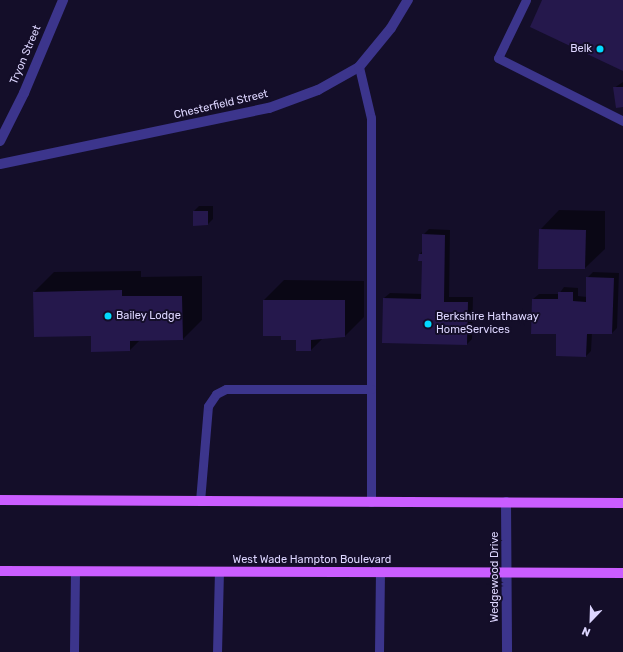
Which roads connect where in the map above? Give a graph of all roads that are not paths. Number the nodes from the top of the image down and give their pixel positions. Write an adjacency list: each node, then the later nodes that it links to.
1 (63, 0): 6 (street, Tryon Street)
2 (408, 0): 4 (street, Chesterfield Street)
3 (526, 0): 5 (lane)
4 (360, 67): 7 (street, Chesterfield Street); 8 (lane)
5 (623, 121)
6 (0, 141)
7 (0, 164)
8 (371, 389): 10 (lane); 11 (lane)
9 (0, 500): 10 (main road)
10 (200, 501): 11 (main road)
11 (371, 502): 12 (main road)
12 (506, 502): 13 (main road); 18 (street, Wedgewood Drive)
13 (623, 503)
14 (219, 571): 16 (main road, West Wade Hampton Boulevard); 17 (main road, West Wade Hampton Boulevard); 21 (lane)
15 (0, 572): 16 (main road, West Wade Hampton Boulevard)
16 (75, 572): 20 (lane)
17 (380, 573): 18 (main road, West Wade Hampton Boulevard); 22 (lane)
18 (507, 573): 19 (main road, West Wade Hampton Boulevard); 23 (street, Wedgewood Drive)
19 (623, 573)
20 (74, 652)
21 (217, 652)
22 (380, 652)
23 (507, 652)

